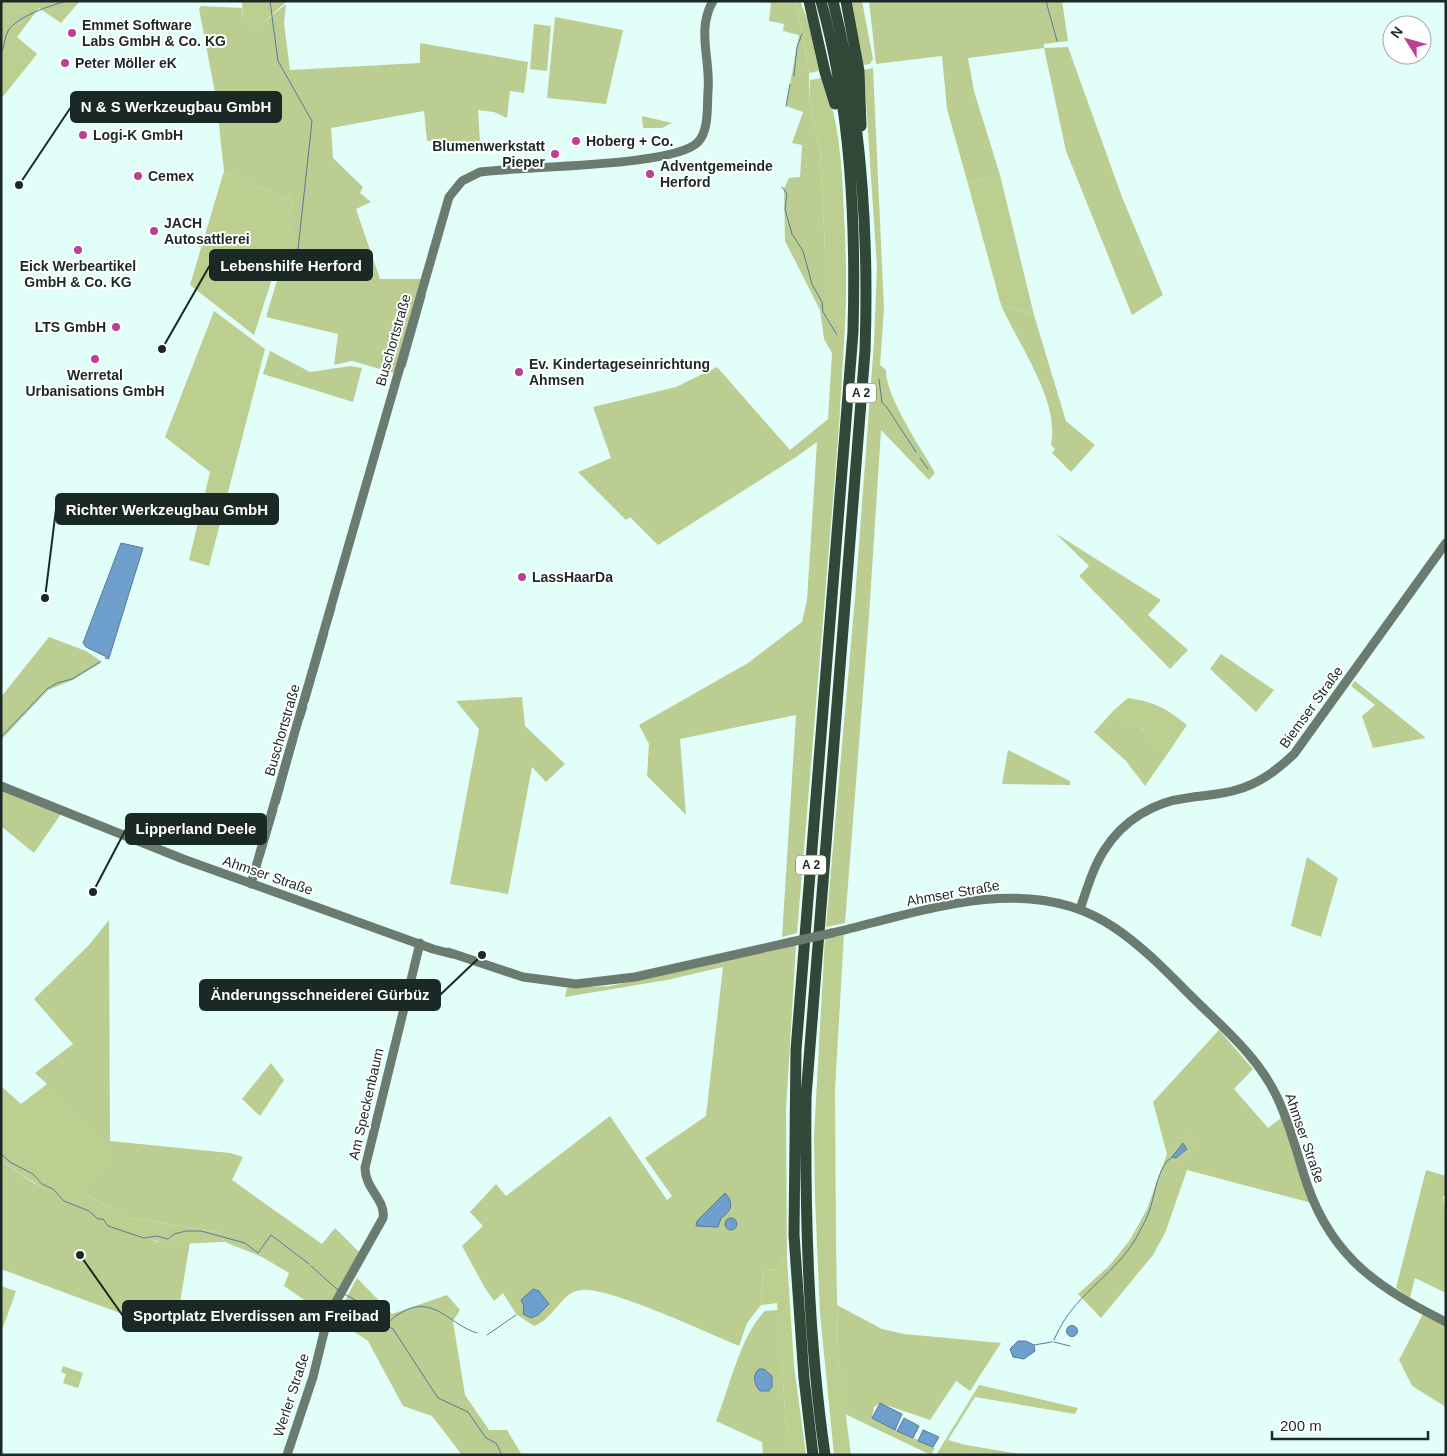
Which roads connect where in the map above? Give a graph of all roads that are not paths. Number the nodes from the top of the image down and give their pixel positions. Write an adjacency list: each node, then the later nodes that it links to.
1 (713, 1): 10 (street, Buschortstraße)
2 (808, 1): 7 (highway)
3 (821, 1): 7 (highway)
4 (833, 1): 6 (highway)
5 (846, 1): 6 (highway)
6 (854, 69): 17 (highway, A 2)
7 (831, 74): 16 (highway, A 2)
8 (1446, 543): 11 (street, Biemser Straße)
9 (1, 786): 10 (street, Ahmser Straße)
10 (252, 884): 12 (street, Ahmser Straße)
11 (1080, 909): 12 (street, Ahmser Straße, bridge); 14 (street, Ahmser Straße)
12 (425, 945): 13 (street, Am Speckenbaum)
13 (329, 1315): 15 (street, Werler Straße)
14 (1446, 1322)
15 (287, 1455)
16 (813, 1455)
17 (825, 1455)

